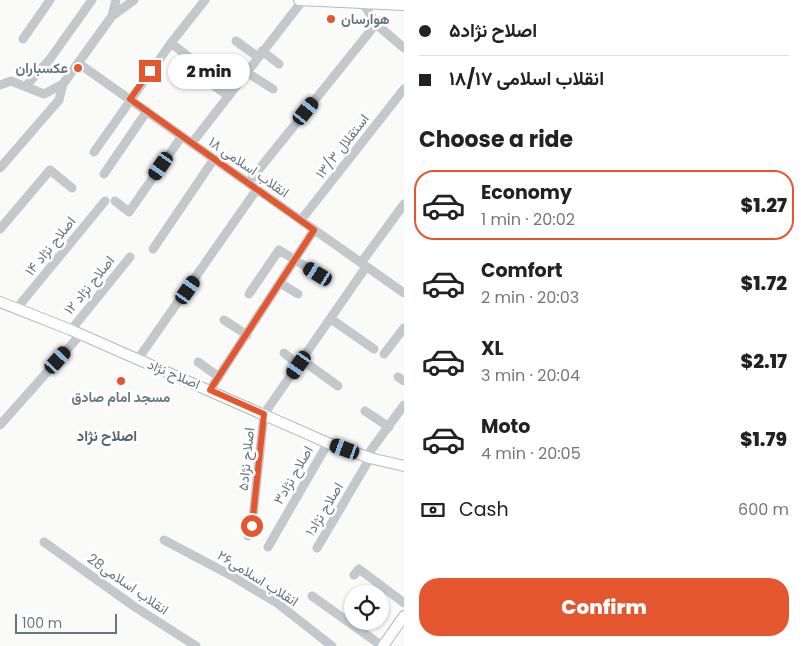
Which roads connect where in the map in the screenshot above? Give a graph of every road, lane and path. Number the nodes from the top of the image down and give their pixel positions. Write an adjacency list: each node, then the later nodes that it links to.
1 (50, 0): 12 (street)
2 (92, 0): 24 (street)
3 (116, 0): 10 (street)
4 (134, 0): 10 (street)
5 (205, 0): 14 (street)
6 (302, 0): 7 (main road); 16 (street)
7 (348, 1): 8 (main road)
8 (363, 3): 9 (main road); 11 (street)
9 (404, 5)
10 (112, 16): 18 (street)
11 (376, 24): 15 (street); 36 (street)
12 (23, 39)
13 (236, 41): 16 (street)
14 (171, 43): 17 (street); 28 (street)
15 (404, 48)
16 (260, 54): 19 (street); 20 (street)
17 (194, 61)
18 (78, 63): 22 (street); 28 (street, ۱۸ انقلاب اسلامی)
19 (278, 64)
20 (246, 72): 25 (street); 27 (street)
21 (210, 82): 27 (street)
22 (63, 84): 24 (street); 34 (street)
23 (0, 85): 24 (street)
24 (26, 86)
25 (272, 89)
26 (404, 89): 42 (street, ۱۳/۳ استقلال)
27 (228, 96): 31 (street)
28 (130, 99): 29 (street, ۱۸ انقلاب اسلامی); 32 (street)
29 (147, 111): 30 (street, ۱۸ انقلاب اسلامی); 35 (street)
30 (182, 136): 31 (street, ۱۸ انقلاب اسلامی); 40 (street)
31 (192, 143): 33 (street, ۱۸ انقلاب اسلامی)
32 (94, 152)
33 (214, 159): 36 (street, ۱۸ انقلاب اسلامی); 45 (street)
34 (0, 168)
35 (104, 174)
36 (248, 183): 38 (street, ۱۸ انقلاب اسلامی)
37 (72, 188): 43 (street)
38 (257, 189): 42 (street, ۱۸ انقلاب اسلامی); 65 (street)
39 (105, 202): 55 (street, ۱۴ اصلاح نژاد)
40 (115, 202)
41 (404, 204): 48 (street)
42 (301, 220): 44 (street, ۱۸ انقلاب اسلامی)
43 (0, 229)
44 (314, 230): 47 (street); 48 (street, ۱۸ انقلاب اسلامی)
45 (153, 250)
46 (130, 257): 59 (street, ۱۲ اصلاح نژاد)
47 (295, 260): 49 (street); 50 (street); 52 (street)
48 (364, 265): 51 (street, ۱۸ انقلاب اسلامی); 56 (street)
49 (318, 274)
50 (280, 283): 53 (street); 61 (street)
51 (402, 288)
52 (249, 294)
53 (298, 294)
54 (0, 302): 55 (main road, اصلاح نژاد)
55 (17, 308): 59 (main road, اصلاح نژاد)
56 (331, 318): 62 (street); 67 (street)
57 (224, 320): 61 (street)
58 (404, 328): 64 (street)
59 (71, 330): 60 (main road, اصلاح نژاد)
60 (81, 334): 65 (main road, اصلاح نژاد); 74 (street)
61 (246, 335): 68 (street)
62 (374, 349)
63 (284, 353): 67 (street)
64 (384, 354)
65 (138, 359): 70 (main road, اصلاح نژاد)
66 (198, 362): 68 (street)
67 (300, 362): 69 (street); 73 (street)
68 (219, 376): 70 (street)
69 (338, 386)
70 (210, 390): 73 (main road, اصلاح نژاد)
71 (404, 406): 75 (street, اصلاح نژاد۱)
72 (366, 411): 75 (street)
73 (264, 414): 76 (main road, اصلاح نژاد); 79 (street, اصلاح نژاد۵)
74 (0, 425)
75 (389, 427): 77 (street, اصلاح نژاد۱)
76 (328, 443): 77 (main road, اصلاح نژاد); 82 (street, اصلاح نژاد۳)
77 (368, 457): 78 (main road, اصلاح نژاد); 83 (street, اصلاح نژاد۱)
78 (404, 466)
79 (248, 536)
80 (164, 540): 89 (street, انقلاب اسلامی۲۶)
81 (44, 542): 88 (street, 28انقلاب اسلامی)
82 (268, 547)
83 (317, 548)
84 (354, 575): 86 (street)
85 (312, 596): 90 (street)
86 (404, 603)
87 (404, 616): 90 (main road)
88 (196, 646)
89 (332, 646)
90 (383, 646)

